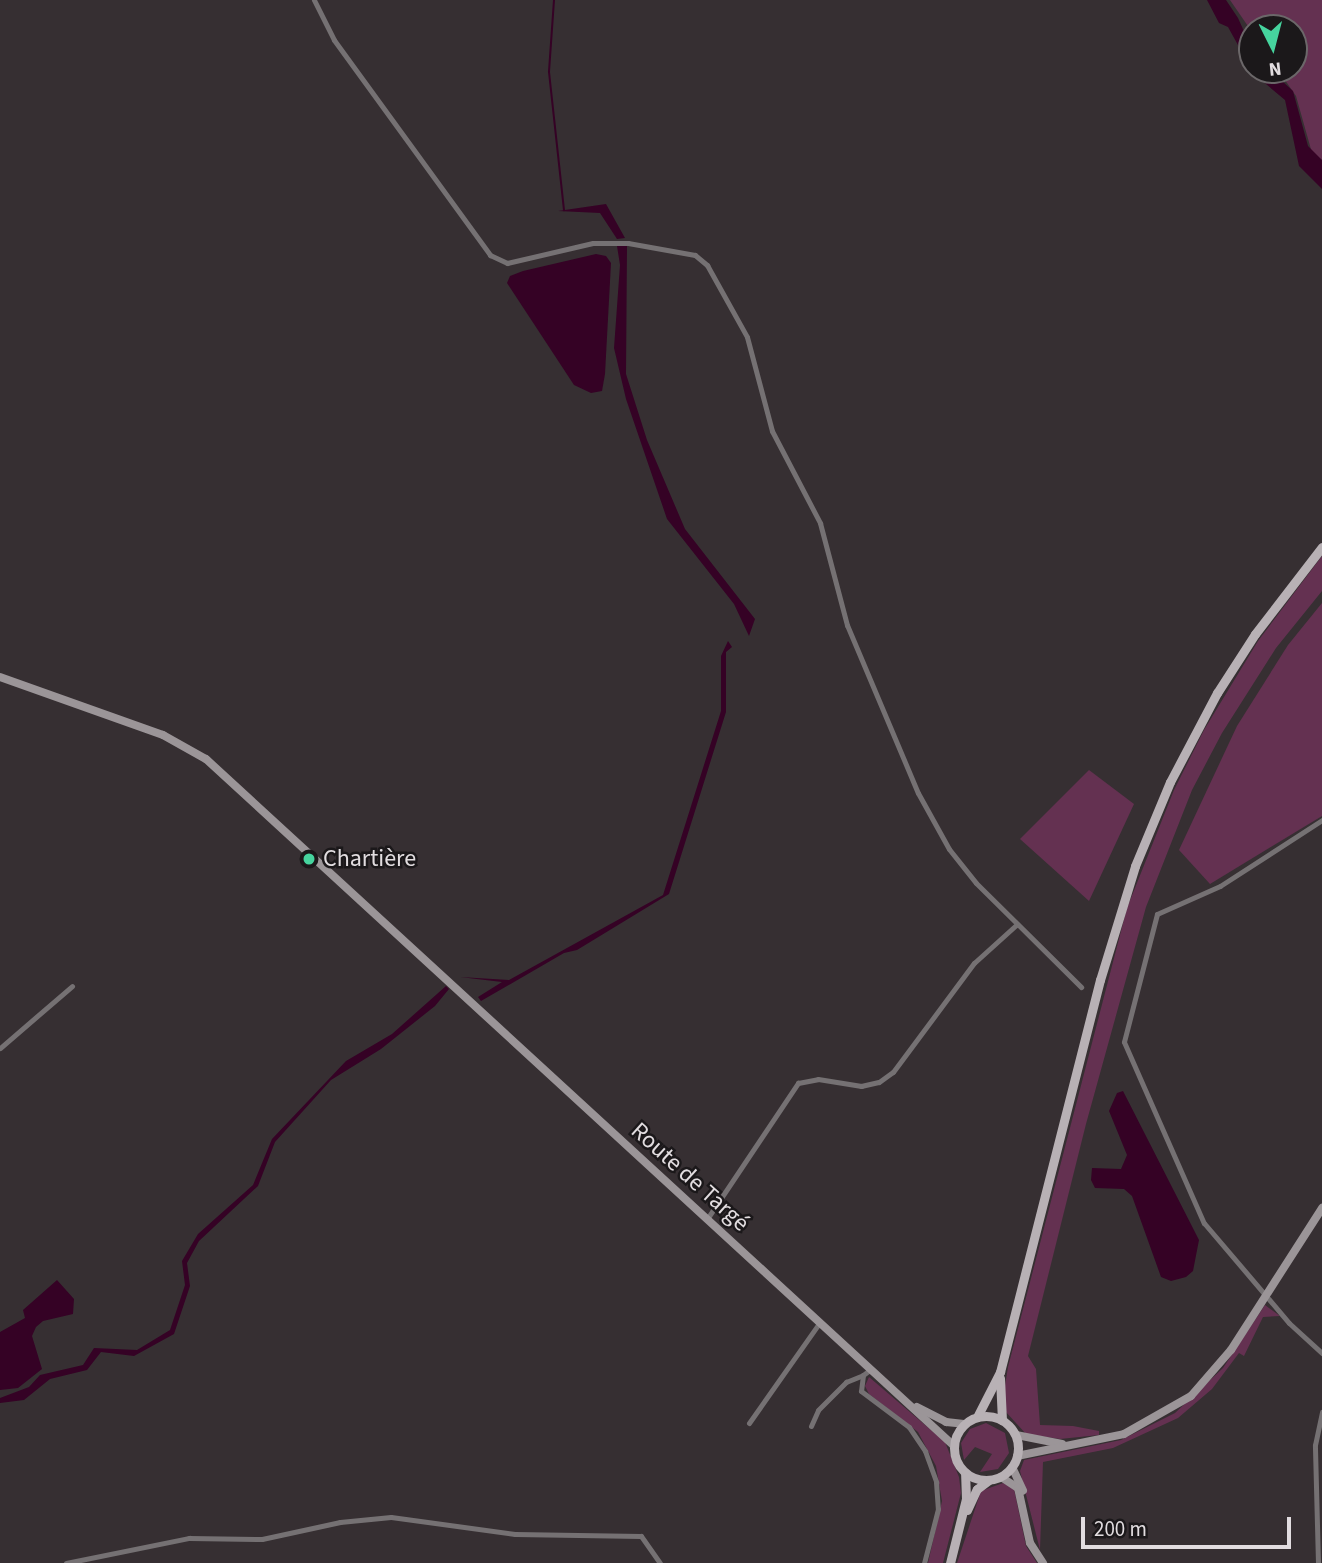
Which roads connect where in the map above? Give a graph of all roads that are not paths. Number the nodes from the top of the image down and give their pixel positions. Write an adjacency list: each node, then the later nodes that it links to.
1 (314, 0): 5 (street)
2 (1322, 547): 15 (main road)
3 (0, 677): 10 (street, Route de Targé)
4 (1322, 820): 11 (street)
5 (1016, 925): 7 (street); 10 (street)
6 (72, 986): 8 (street)
7 (1081, 987)
8 (0, 1048)
9 (1322, 1208): 11 (street)
10 (707, 1219): 12 (street, Route de Targé)
11 (1265, 1296): 13 (street); 26 (street)
12 (820, 1322): 14 (street, Route de Targé); 21 (street)
13 (1322, 1353)
14 (871, 1369): 16 (street); 17 (street, Route de Targé)
15 (1000, 1372): 19 (main road); 20 (main road)
16 (863, 1375): 23 (street); 36 (street)
17 (908, 1403): 22 (street, Route de Targé); 25 (street, Route de Targé)
18 (1322, 1412): 39 (street)
19 (977, 1417): 20 (main road); 22 (main road)
20 (1002, 1420): 24 (main road)
21 (748, 1423)
22 (964, 1424): 25 (main road)
23 (811, 1426)
24 (1016, 1435): 26 (street); 27 (main road)
25 (953, 1445): 29 (main road)
26 (1076, 1445): 27 (street)
27 (1017, 1456): 28 (main road)
28 (1012, 1467): 30 (main road); 32 (street)
29 (965, 1473): 31 (main road); 33 (main road)
30 (1001, 1477): 31 (main road); 32 (street)
31 (989, 1480): 33 (main road)
32 (1024, 1504): 38 (street)
33 (958, 1531): 37 (main road)
34 (66, 1563): 35 (street)
35 (660, 1563)
36 (924, 1563)
37 (950, 1563)
38 (1043, 1563)
39 (1318, 1563)

